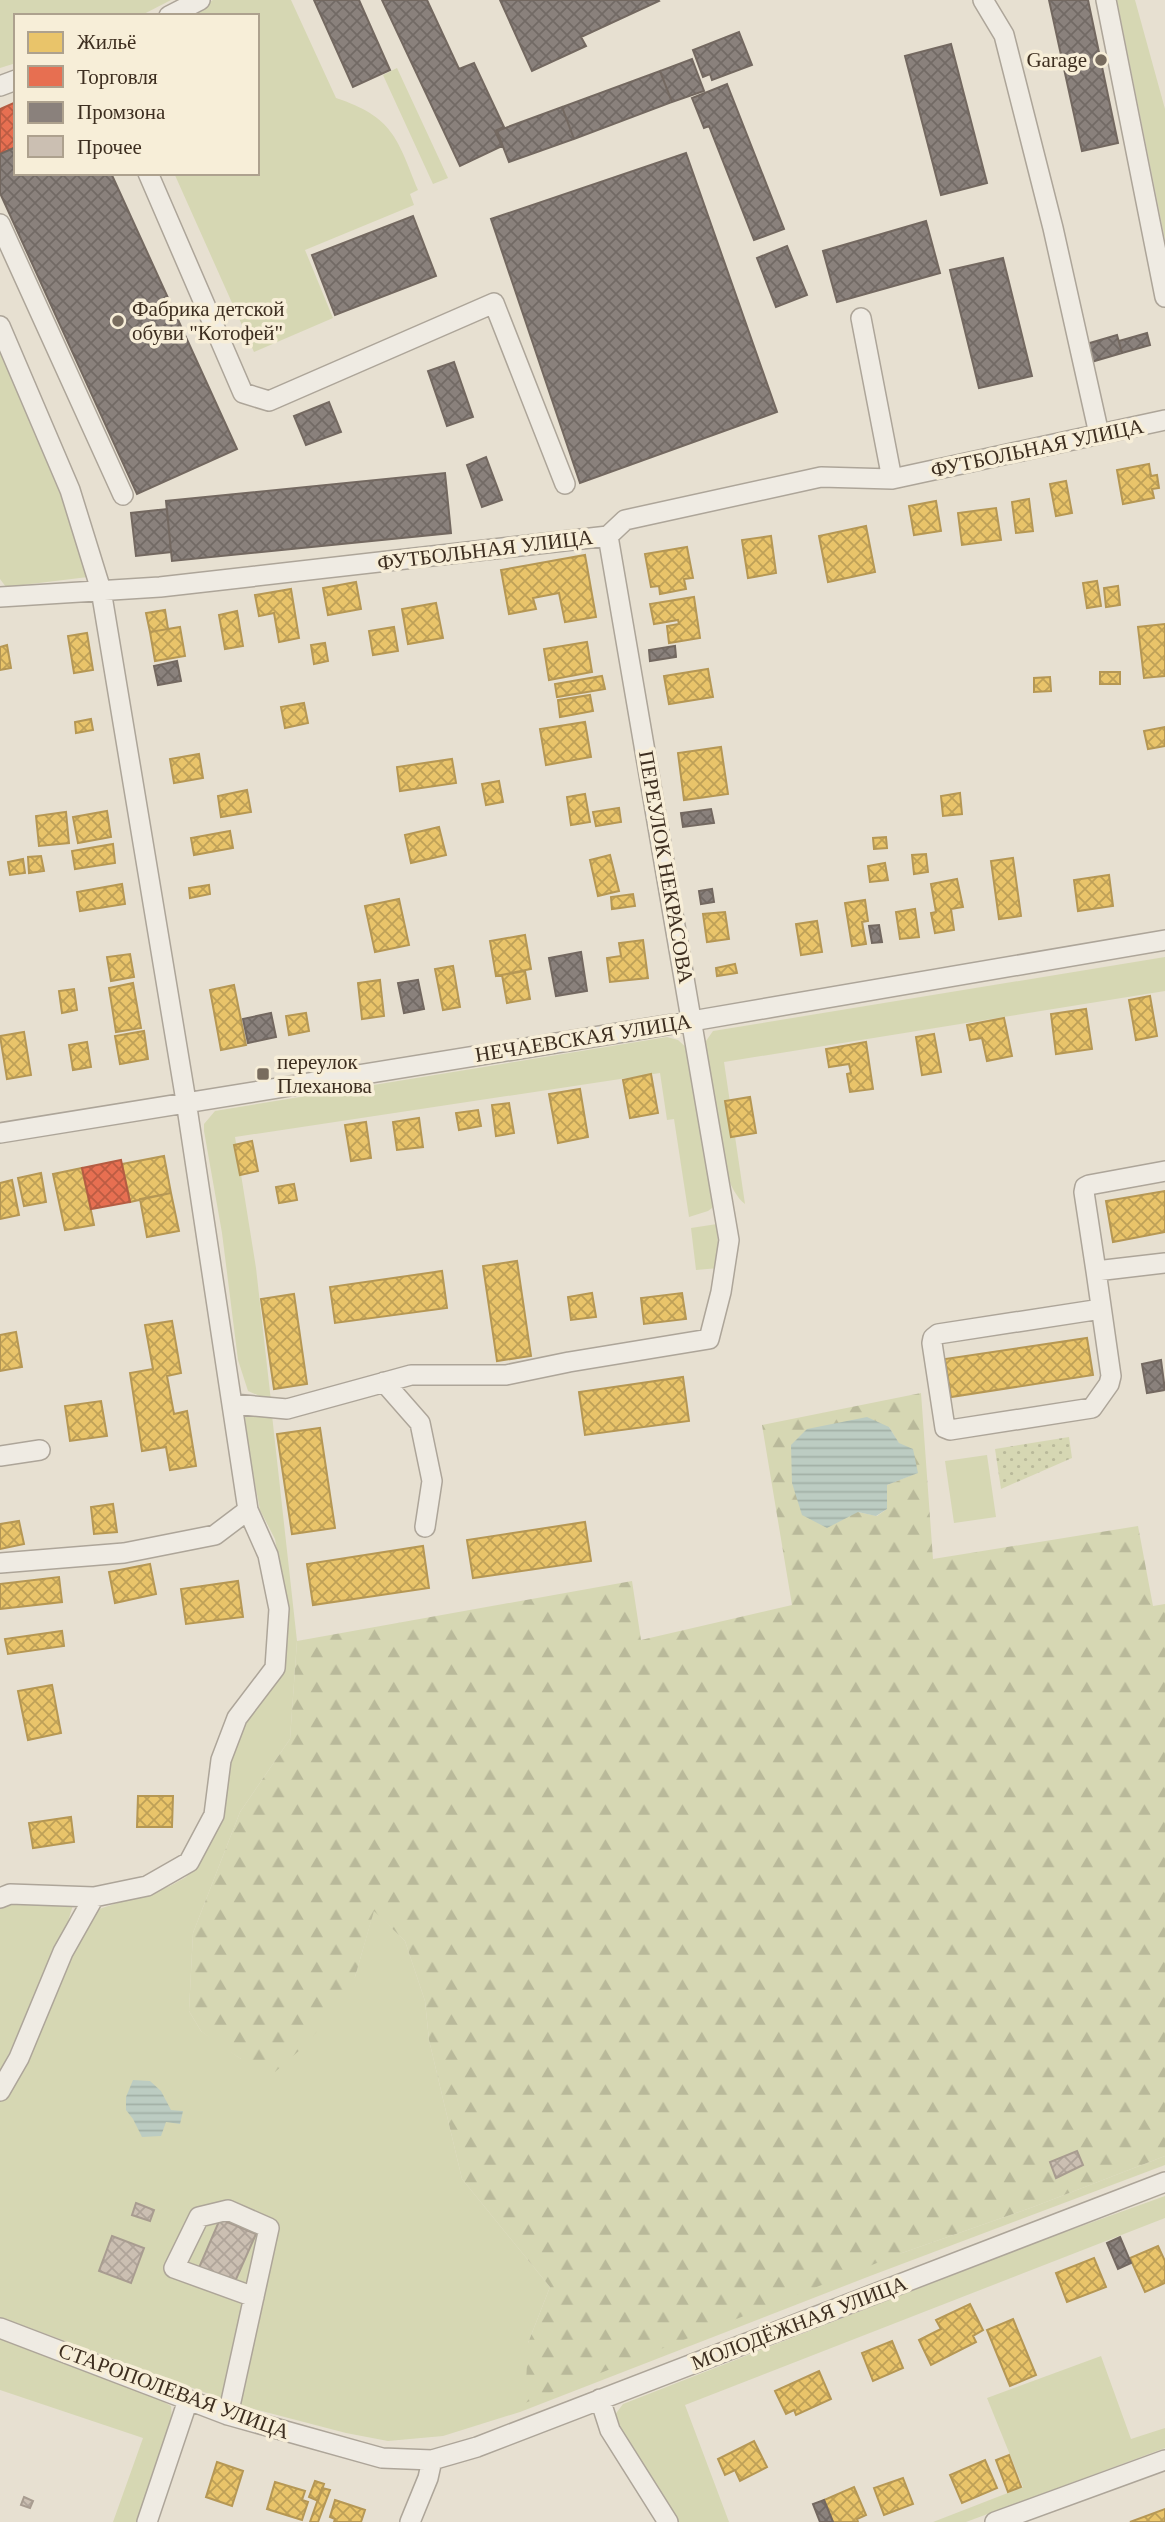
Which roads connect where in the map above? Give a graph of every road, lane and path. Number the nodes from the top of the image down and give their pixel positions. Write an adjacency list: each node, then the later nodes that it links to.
1 (200, 0): 4 (street)
2 (983, 0): 11 (street)
3 (1106, 0): 7 (street)
4 (173, 14)
5 (149, 175): 13 (street)
6 (0, 224): 14 (street)
7 (1165, 298)
8 (861, 317): 12 (street)
9 (0, 326): 16 (street)
10 (1165, 420): 11 (street, ФУТБОЛЬНАЯ УЛИЦА)
11 (1099, 434): 12 (street, ФУТБОЛЬНАЯ УЛИЦА)
12 (892, 479): 15 (street, ФУТБОЛЬНАЯ УЛИЦА)
13 (565, 484)
14 (123, 495)
15 (608, 536): 16 (street, ФУТБОЛЬНАЯ УЛИЦА); 19 (street, ПЕРЕУЛОК НЕКРАСОВА)
16 (101, 590): 17 (street, ФУТБОЛЬНАЯ УЛИЦА); 20 (street)
17 (0, 597)
18 (1165, 940): 19 (street, НЕЧАЕВСКАЯ УЛИЦА)
19 (692, 1021): 20 (street, НЕЧАЕВСКАЯ УЛИЦА); 26 (street, ПЕРЕУЛОК НЕКРАСОВА)
20 (187, 1101): 21 (street, НЕЧАЕВСКАЯ УЛИЦА); 27 (street)
21 (0, 1133)
22 (1165, 1171): 24 (street)
23 (1165, 1263): 24 (street)
24 (1096, 1271): 25 (street)
25 (1101, 1309): 25 (street)
26 (384, 1382): 27 (street); 31 (street)
27 (233, 1404): 30 (street)
28 (40, 1450): 29 (street)
29 (0, 1456)
30 (248, 1510): 32 (street); 33 (street)
31 (425, 1527)
32 (0, 1563)
33 (94, 1897): 34 (street); 35 (street)
34 (0, 1898)
35 (0, 2091)
36 (1165, 2182): 39 (street, МОЛОДЁЖНАЯ УЛИЦА)
37 (254, 2297): 37 (street); 41 (street)
38 (0, 2328): 40 (street, СТАРОПОЛЕВАЯ УЛИЦА)
39 (600, 2399): 42 (street, МОЛОДЁЖНАЯ УЛИЦА); 46 (street)
40 (188, 2400): 41 (street, СТАРОПОЛЕВАЯ УЛИЦА); 44 (street)
41 (228, 2415): 42 (street, СТАРОПОЛЕВАЯ УЛИЦА)
42 (432, 2460): 45 (street)
43 (1165, 2460): 47 (street)
44 (147, 2522)
45 (410, 2522)
46 (668, 2522)
47 (995, 2522)

